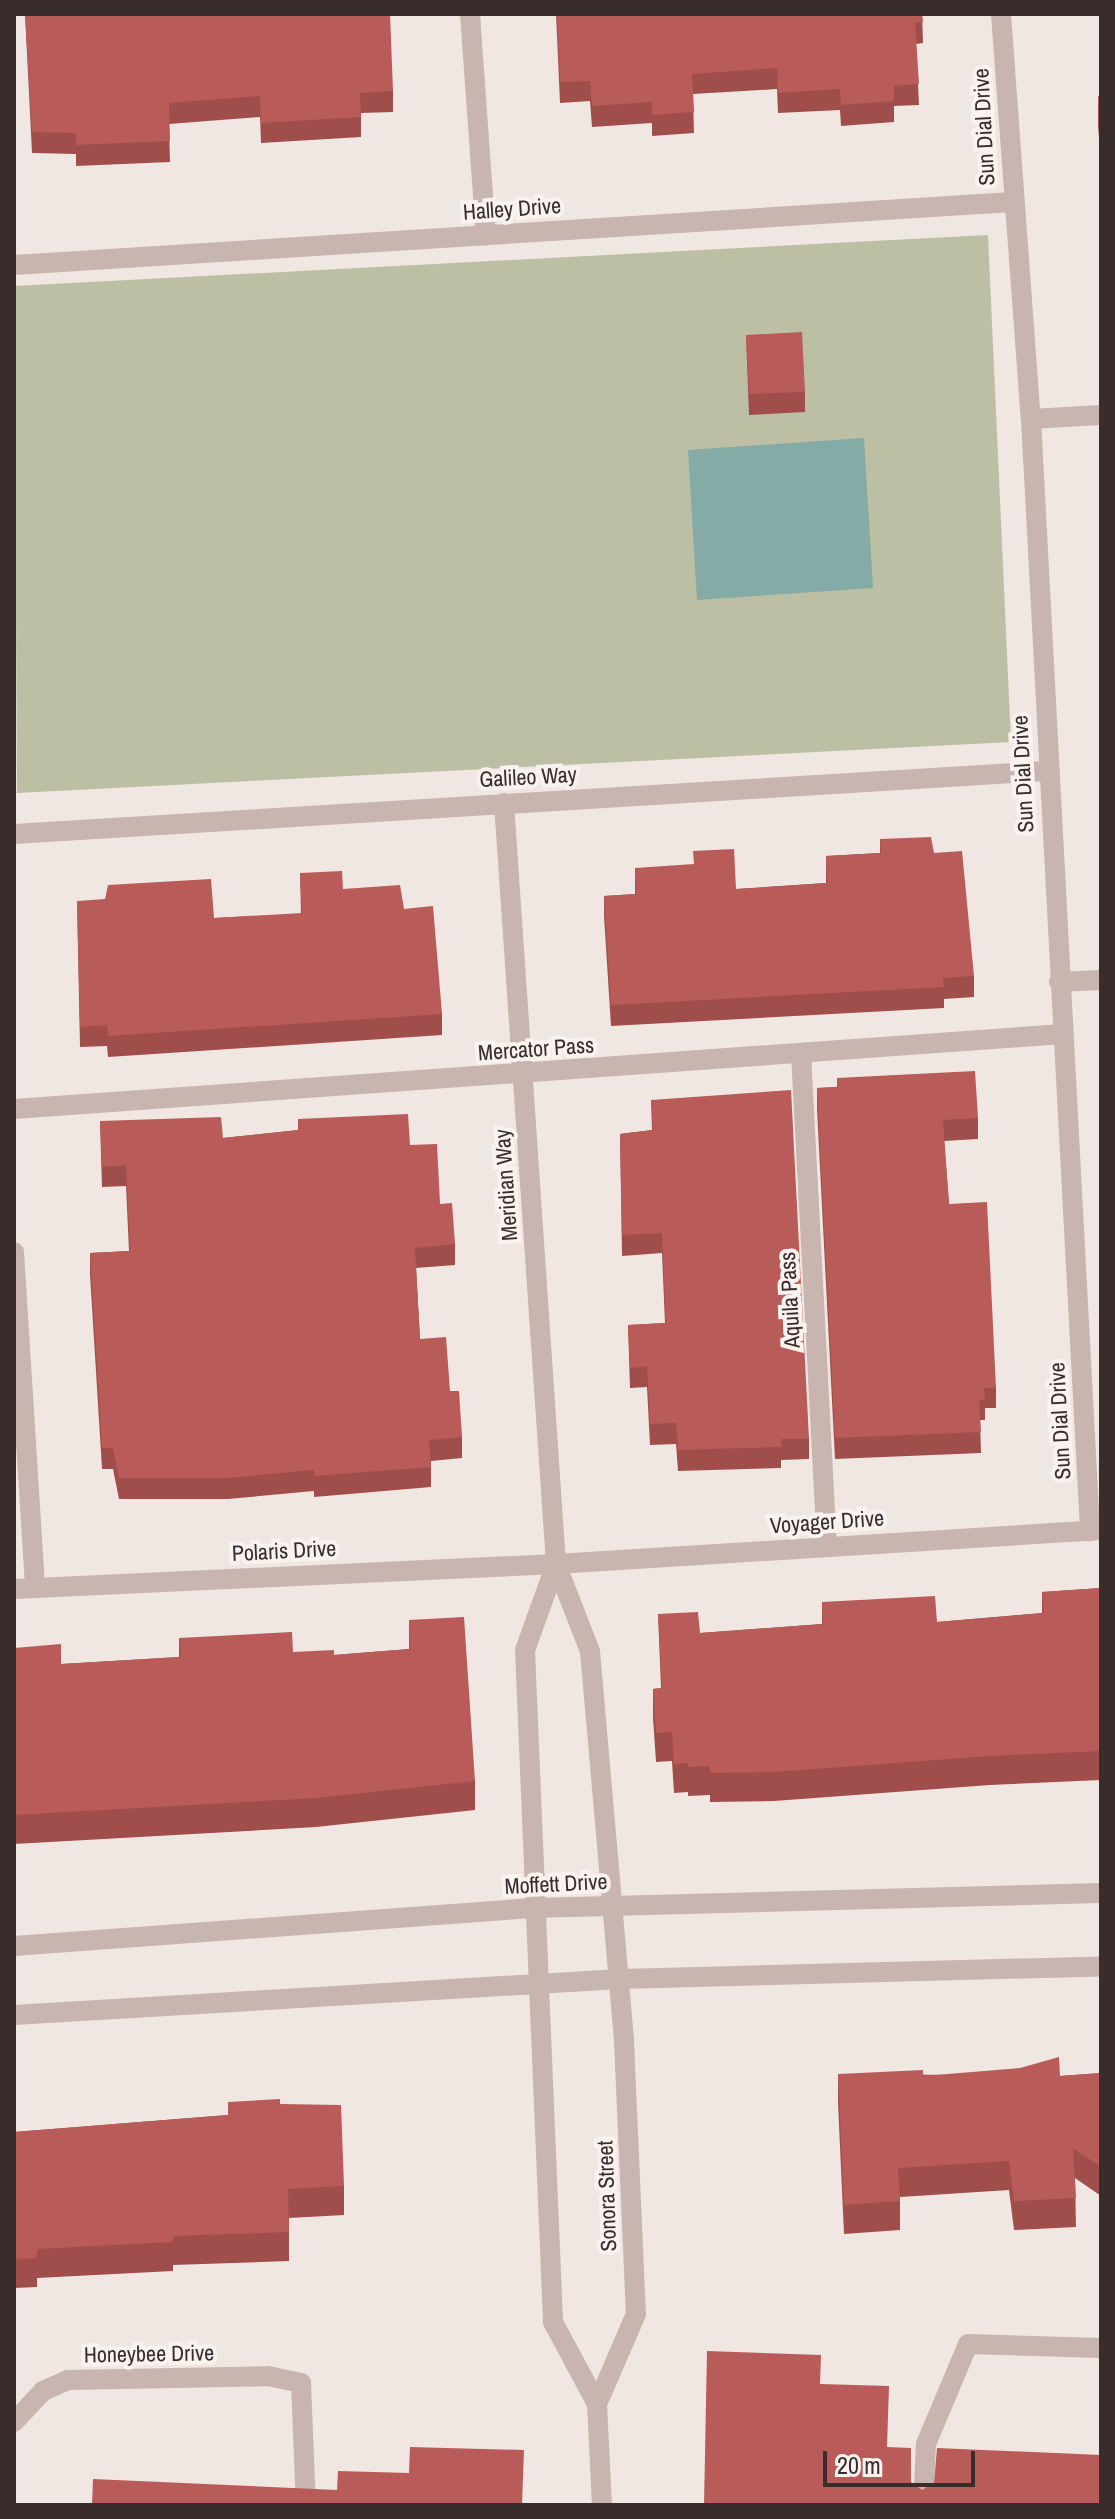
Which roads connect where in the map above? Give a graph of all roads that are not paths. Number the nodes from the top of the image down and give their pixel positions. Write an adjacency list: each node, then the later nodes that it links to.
1 (470, 14): 4 (street)
2 (1001, 14): 3 (street, Sun Dial Drive)
3 (1012, 202): 4 (street, Halley Drive); 7 (street, Sun Dial Drive)
4 (486, 235): 5 (street, Halley Drive)
5 (14, 265)
6 (1101, 415): 7 (street)
7 (1031, 419): 8 (street, Sun Dial Drive)
8 (1046, 771): 9 (street, Galileo Way); 12 (street, Sun Dial Drive)
9 (504, 803): 10 (street, Galileo Way); 15 (street, Meridian Way)
10 (14, 834)
11 (1101, 980): 12 (street)
12 (1059, 982): 13 (street, Sun Dial Drive)
13 (1062, 1034): 14 (street, Mercator Pass); 18 (street, Sun Dial Drive)
14 (801, 1053): 15 (street, Mercator Pass); 19 (street, Aquila Pass)
15 (523, 1074): 16 (street, Mercator Pass); 20 (street, Meridian Way)
16 (14, 1109)
17 (14, 1252): 21 (street)
18 (1096, 1531): 19 (street, Voyager Drive)
19 (827, 1545): 20 (street, Voyager Drive)
20 (556, 1564): 21 (street, Polaris Drive); 24 (street, Meridian Way); 25 (street, Meridian Way)
21 (35, 1588): 22 (street, Polaris Drive)
22 (14, 1589)
23 (1101, 1893): 24 (street, Moffett Drive)
24 (616, 1905): 25 (street, Moffett Drive); 28 (street, Meridian Way)
25 (533, 1908): 26 (street, Moffett Drive); 29 (street, Meridian Way)
26 (14, 1946)
27 (1101, 1966): 28 (street)
28 (620, 1979): 29 (street); 32 (street, Sonora Street)
29 (537, 1983): 30 (street); 32 (street, Sonora Street)
30 (14, 2015)
31 (1101, 2348): 36 (street)
32 (597, 2404): 35 (street, Sonora Street)
33 (14, 2422): 34 (street, Honeybee Drive)
34 (306, 2505)
35 (602, 2505)
36 (923, 2505)

